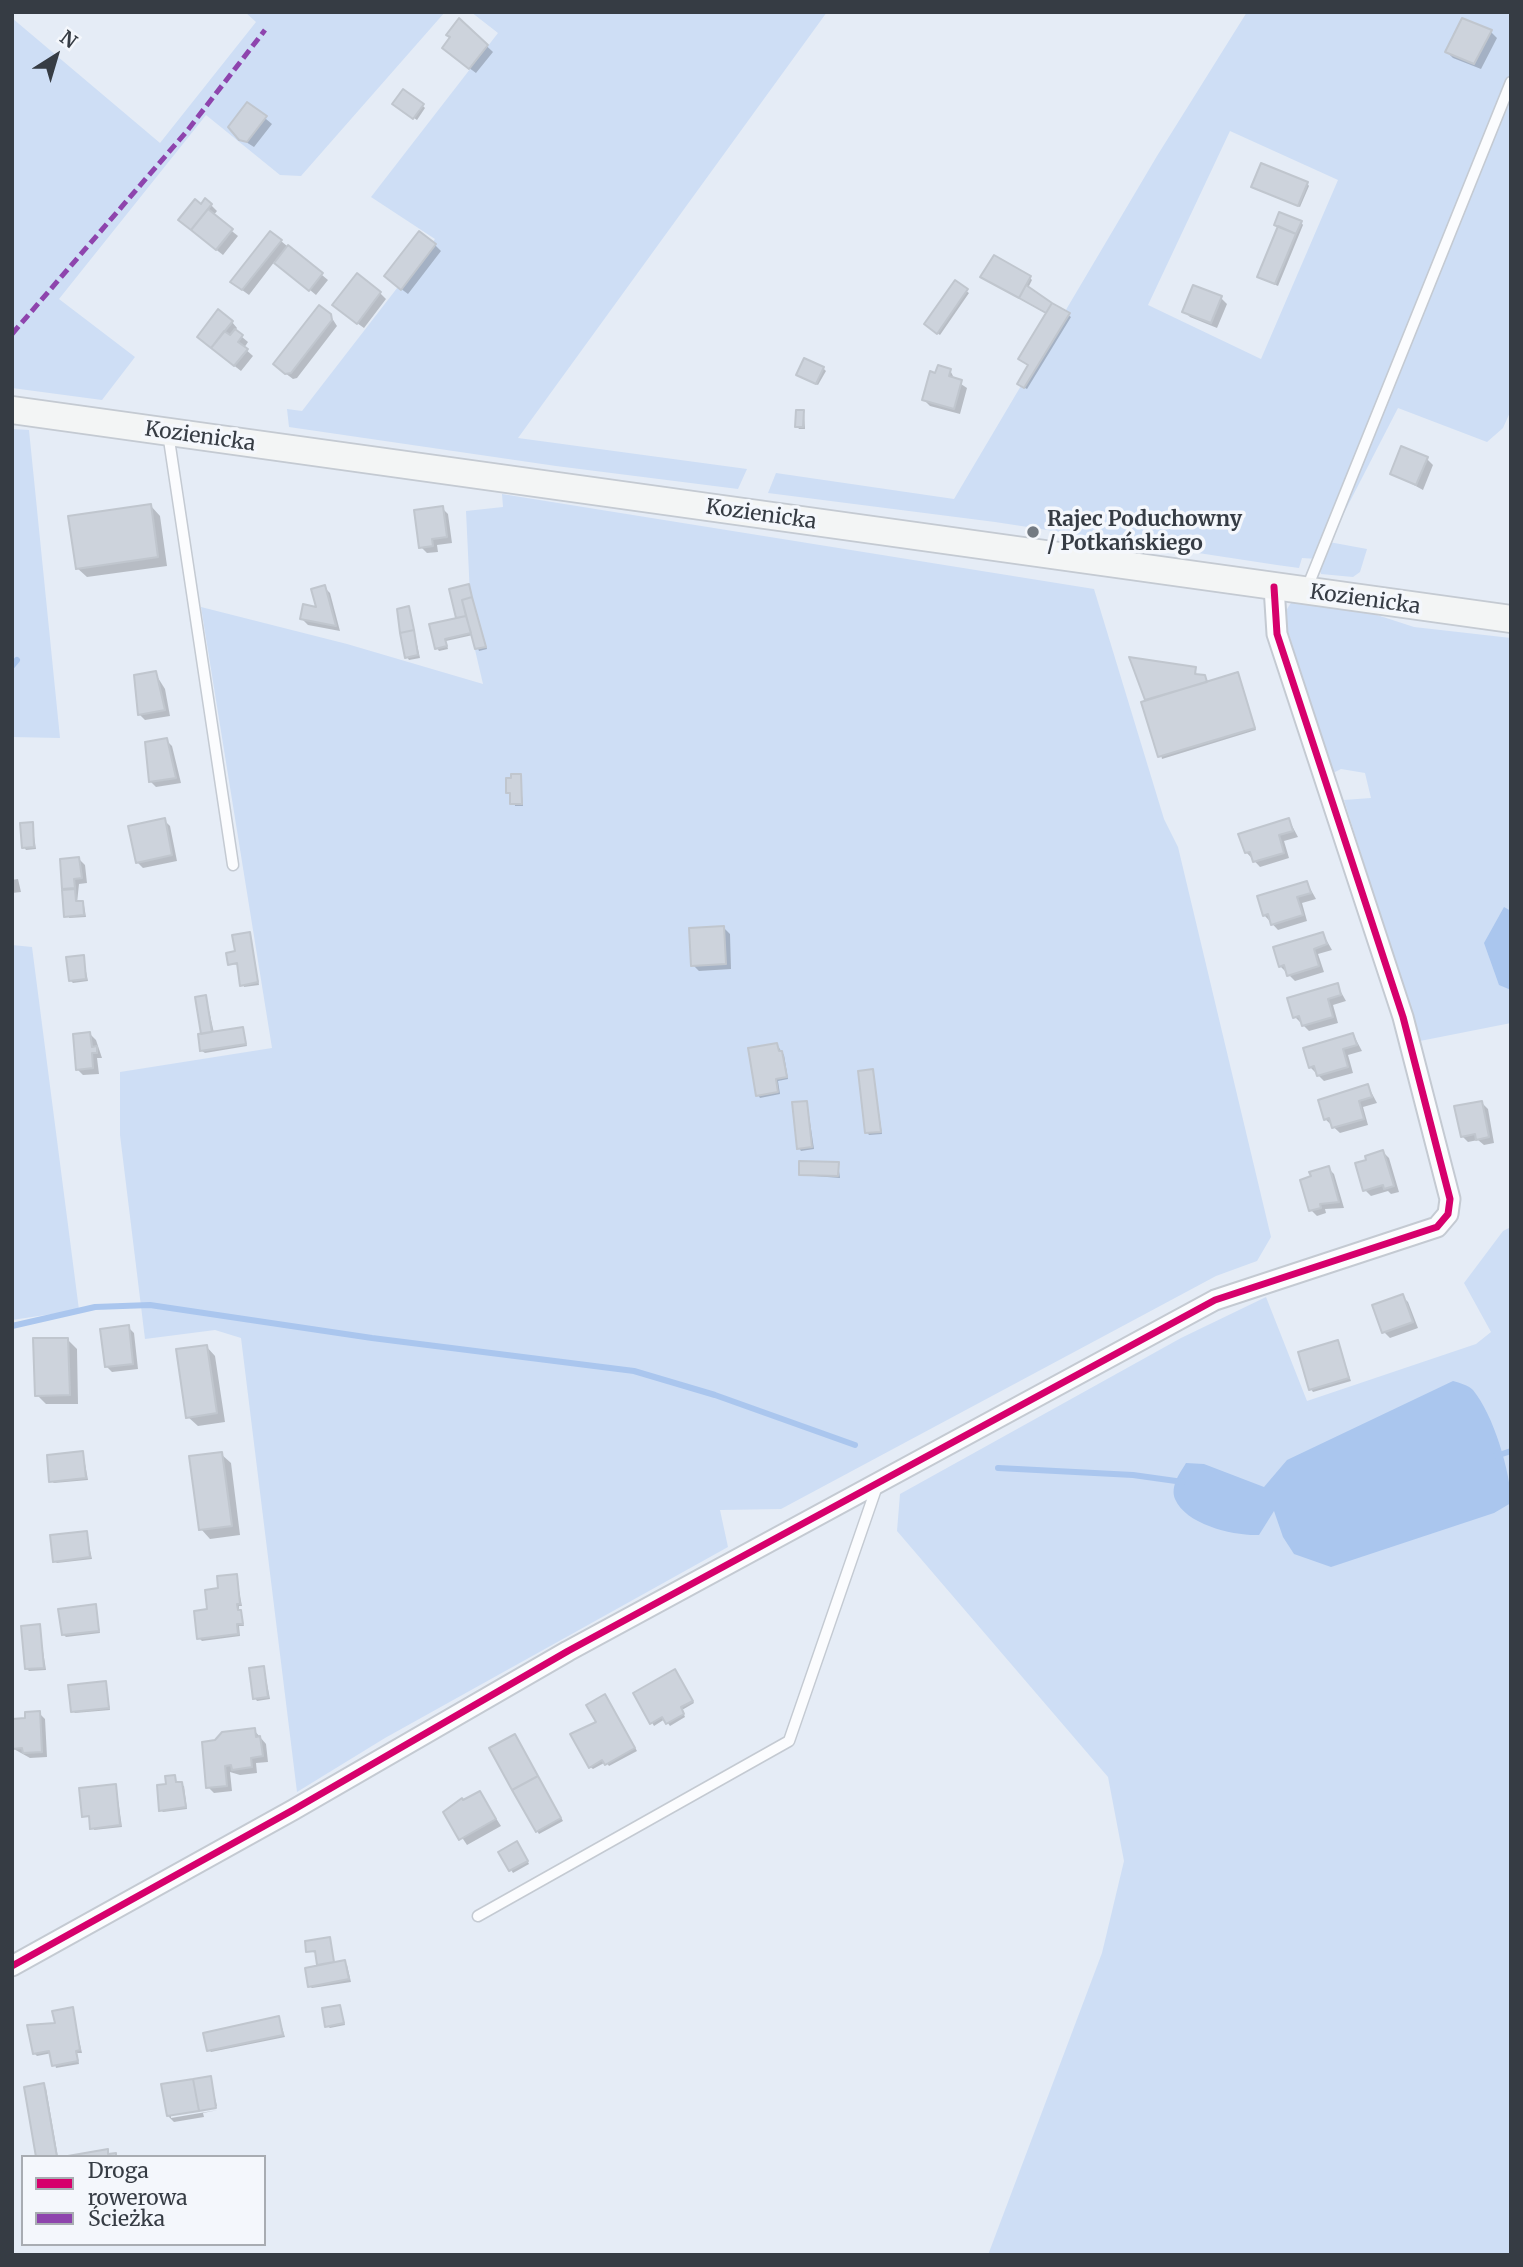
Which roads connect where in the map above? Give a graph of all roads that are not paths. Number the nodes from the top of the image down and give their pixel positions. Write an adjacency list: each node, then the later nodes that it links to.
1 (1511, 82): 5 (lane)
2 (12, 410): 3 (main road, Kozienicka)
3 (168, 432): 4 (main road, Kozienicka); 7 (lane)
4 (1274, 587): 5 (main road, Kozienicka); 8 (street)
5 (1306, 592): 6 (main road, Kozienicka)
6 (1511, 619)
7 (233, 865)
8 (878, 1482): 9 (lane); 10 (street)
9 (478, 1916)
10 (12, 1966)

